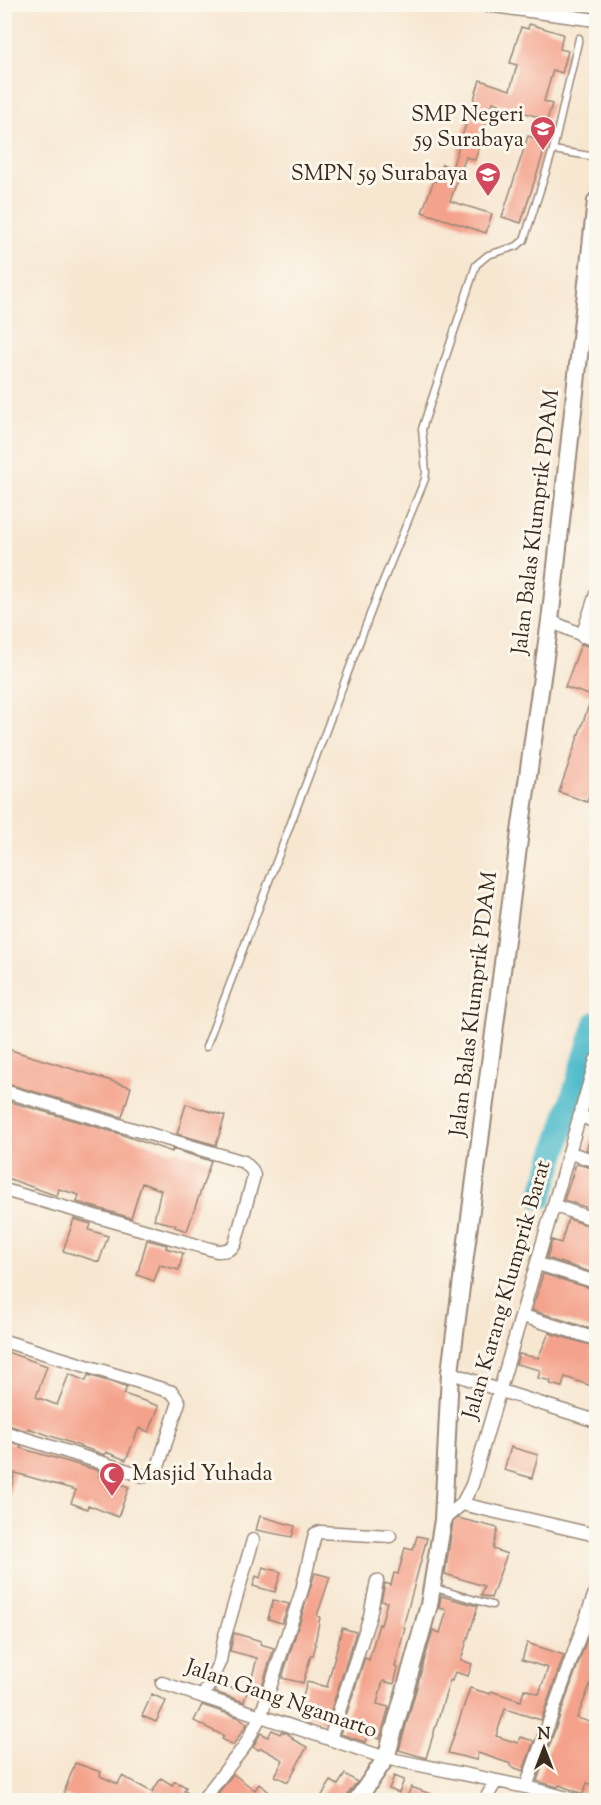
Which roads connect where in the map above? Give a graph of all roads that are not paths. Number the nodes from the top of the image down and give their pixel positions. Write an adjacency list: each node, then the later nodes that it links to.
1 (478, 4): 2 (street)
2 (597, 20)
3 (579, 38): 4 (lane)
4 (554, 150): 5 (lane); 11 (lane)
5 (597, 157)
6 (597, 201): 8 (street, Jalan Balas Klumprik PDAM)
7 (597, 594): 9 (street)
8 (550, 621): 9 (street); 26 (street, Jalan Balas Klumprik PDAM)
9 (582, 636): 10 (street)
10 (597, 640)
11 (206, 1047)
12 (597, 1060): 14 (street, Jalan Karang Klumprik Barat)
13 (4, 1091): 18 (street)
14 (580, 1116): 15 (street); 16 (street, Jalan Karang Klumprik Barat)
15 (597, 1122)
16 (570, 1153): 17 (street); 19 (street, Jalan Karang Klumprik Barat)
17 (597, 1161)
18 (4, 1190)
19 (555, 1206): 20 (street); 21 (street, Jalan Karang Klumprik Barat)
20 (597, 1220)
21 (538, 1264): 22 (street); 23 (street, Jalan Karang Klumprik Barat)
22 (597, 1282)
23 (523, 1316): 24 (street); 27 (street, Jalan Karang Klumprik Barat)
24 (597, 1339)
25 (4, 1341): 29 (street)
26 (458, 1375): 27 (street); 31 (street, Jalan Balas Klumprik PDAM)
27 (496, 1389): 28 (street); 30 (street, Jalan Karang Klumprik Barat)
28 (597, 1421)
29 (4, 1432)
30 (462, 1504): 31 (street, Jalan Karang Klumprik Barat); 32 (street)
31 (443, 1520): 36 (street, Jalan Balas Klumprik PDAM)
32 (597, 1535)
33 (390, 1536): 41 (street)
34 (253, 1540): 40 (street)
35 (377, 1581): 42 (street)
36 (432, 1587): 38 (lane); 43 (street, Jalan Balas Klumprik PDAM)
37 (597, 1590): 45 (street)
38 (492, 1605)
39 (162, 1683): 40 (street, Jalan Gang Ngamarto)
40 (203, 1697): 41 (street, Jalan Gang Ngamarto)
41 (261, 1714): 42 (street, Jalan Gang Ngamarto); 46 (street)
42 (330, 1738): 43 (street, Jalan Gang Ngamarto)
43 (386, 1758): 44 (street, Jalan Gang Ngamarto); 47 (street, Jalan Balas Klumprik PDAM)
44 (496, 1781): 45 (street, Jalan Gang Ngamarto); 48 (street)
45 (526, 1787): 49 (street, Jalan Gang Ngamarto)
46 (204, 1798)
47 (357, 1800)
48 (485, 1800)
49 (575, 1800)

